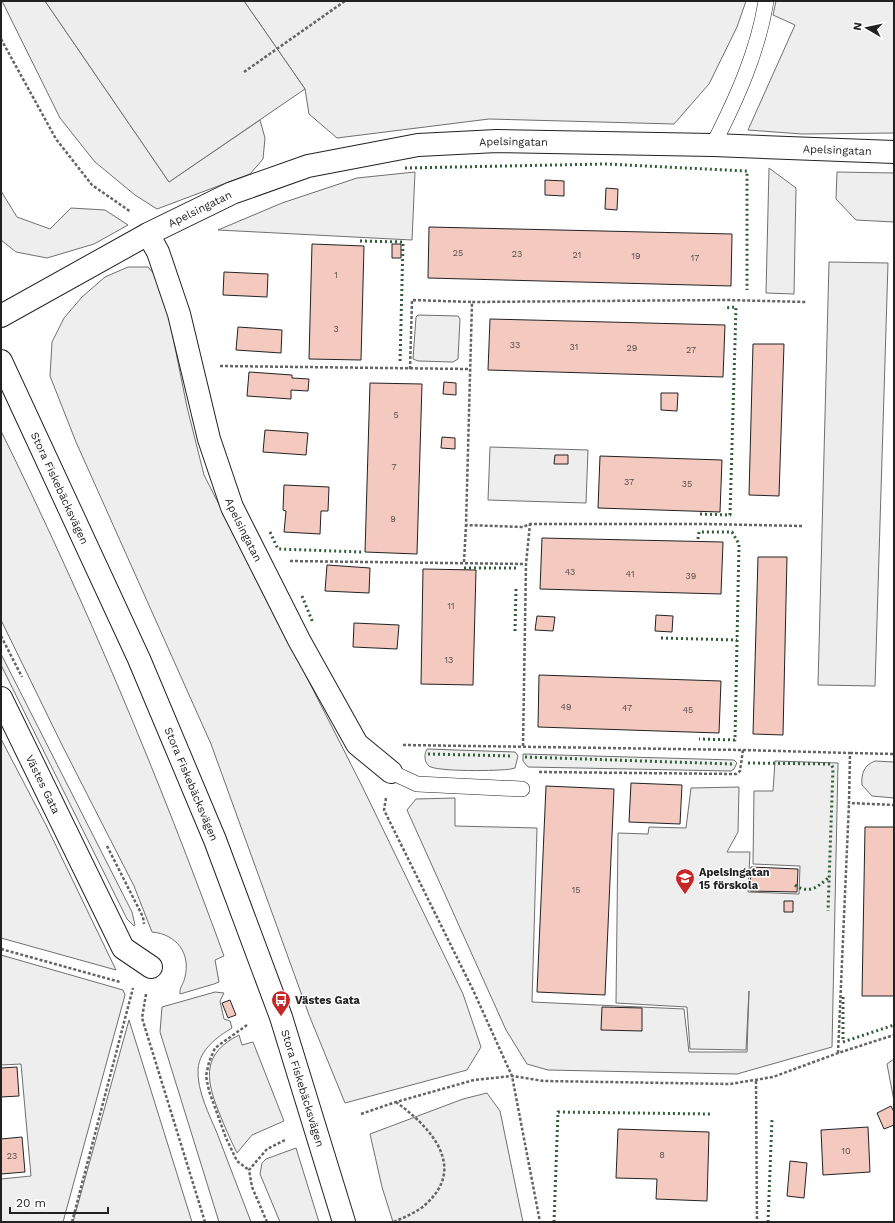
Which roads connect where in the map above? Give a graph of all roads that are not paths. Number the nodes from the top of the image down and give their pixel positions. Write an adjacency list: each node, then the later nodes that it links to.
1 (766, 1): 2 (lane)
2 (713, 145): 3 (street, Apelsingatan); 4 (street, Apelsingatan)
3 (894, 152)
4 (148, 234): 5 (street, Apelsingatan); 8 (street, Apelsingatan)
5 (1, 316)
6 (1, 361): 11 (street, Stora Fiskebäcksvägen)
7 (1, 698): 10 (street, Västes Gata)
8 (391, 772): 9 (lane)
9 (522, 789)
10 (151, 967)
11 (344, 1222)

